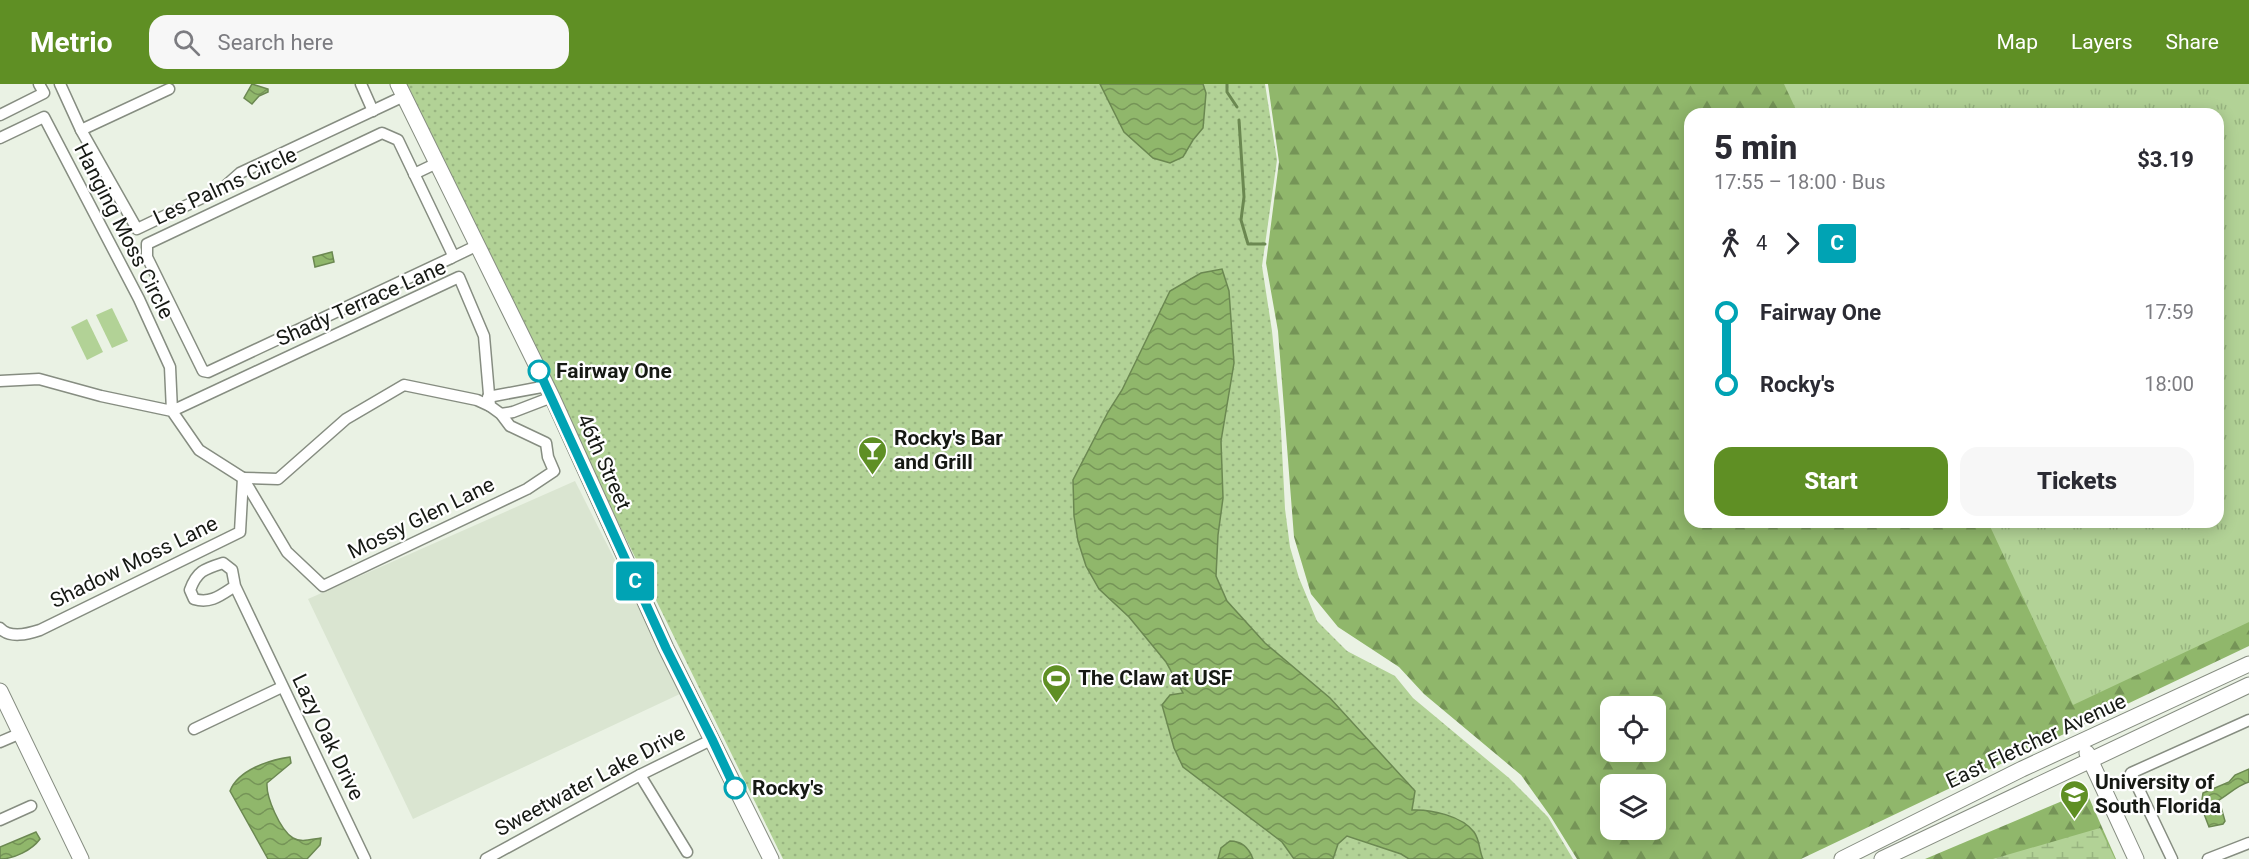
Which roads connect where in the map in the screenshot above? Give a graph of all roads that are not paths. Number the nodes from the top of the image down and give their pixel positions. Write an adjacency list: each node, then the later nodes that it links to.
1 (39, 84): 7 (street)
2 (60, 84): 8 (street)
3 (361, 84): 6 (street)
4 (169, 89): 8 (street)
5 (401, 90): 6 (street); 10 (street, 46th Street)
6 (373, 111): 12 (street)
7 (0, 115)
8 (81, 130): 12 (street)
9 (0, 138): 19 (street, Hanging Moss Circle)
10 (437, 163): 11 (street); 14 (street, 46th Street)
11 (414, 174): 13 (street, Les Palms Circle); 15 (street, Les Palms Circle)
12 (137, 229): 13 (street)
13 (147, 244): 15 (street, Les Palms Circle)
14 (478, 245): 15 (street, Les Palms Circle); 17 (street, 46th Street)
15 (451, 258)
16 (0, 381): 19 (street)
17 (549, 392): 18 (street); 20 (street); 31 (street, 46th Street)
18 (489, 398): 19 (street, Shady Terrace Lane); 20 (street, Mossy Glen Lane); 21 (street)
19 (172, 411): 21 (street)
20 (501, 414): 21 (street, Mossy Glen Lane)
21 (243, 478): 23 (street, Shadow Moss Lane)
22 (235, 586): 26 (street, Lazy Oak Drive)
23 (0, 628)
24 (2249, 664): 33 (street, East Fletcher Avenue)
25 (2249, 685): 34 (street, East Fletcher Avenue)
26 (282, 687): 29 (street); 41 (street, Lazy Oak Drive)
27 (0, 691): 30 (street)
28 (2249, 720): 47 (street)
29 (194, 729)
30 (21, 734): 32 (street); 40 (street)
31 (712, 739): 35 (street, Sweetwater Lake Drive); 43 (street, 46th Street)
32 (1, 742)
33 (2082, 742): 34 (street); 44 (street, East Fletcher Avenue)
34 (2090, 760): 45 (street, East Fletcher Avenue); 46 (street)
35 (640, 775): 39 (street); 42 (street, Sweetwater Lake Drive)
36 (27, 808): 37 (street)
37 (0, 820)
38 (2249, 843): 48 (street)
39 (687, 852)
40 (81, 859)
41 (365, 859)
42 (486, 859)
43 (771, 859)
44 (1842, 859)
45 (1882, 859)
46 (2136, 859)
47 (2172, 859)
48 (2208, 859)

